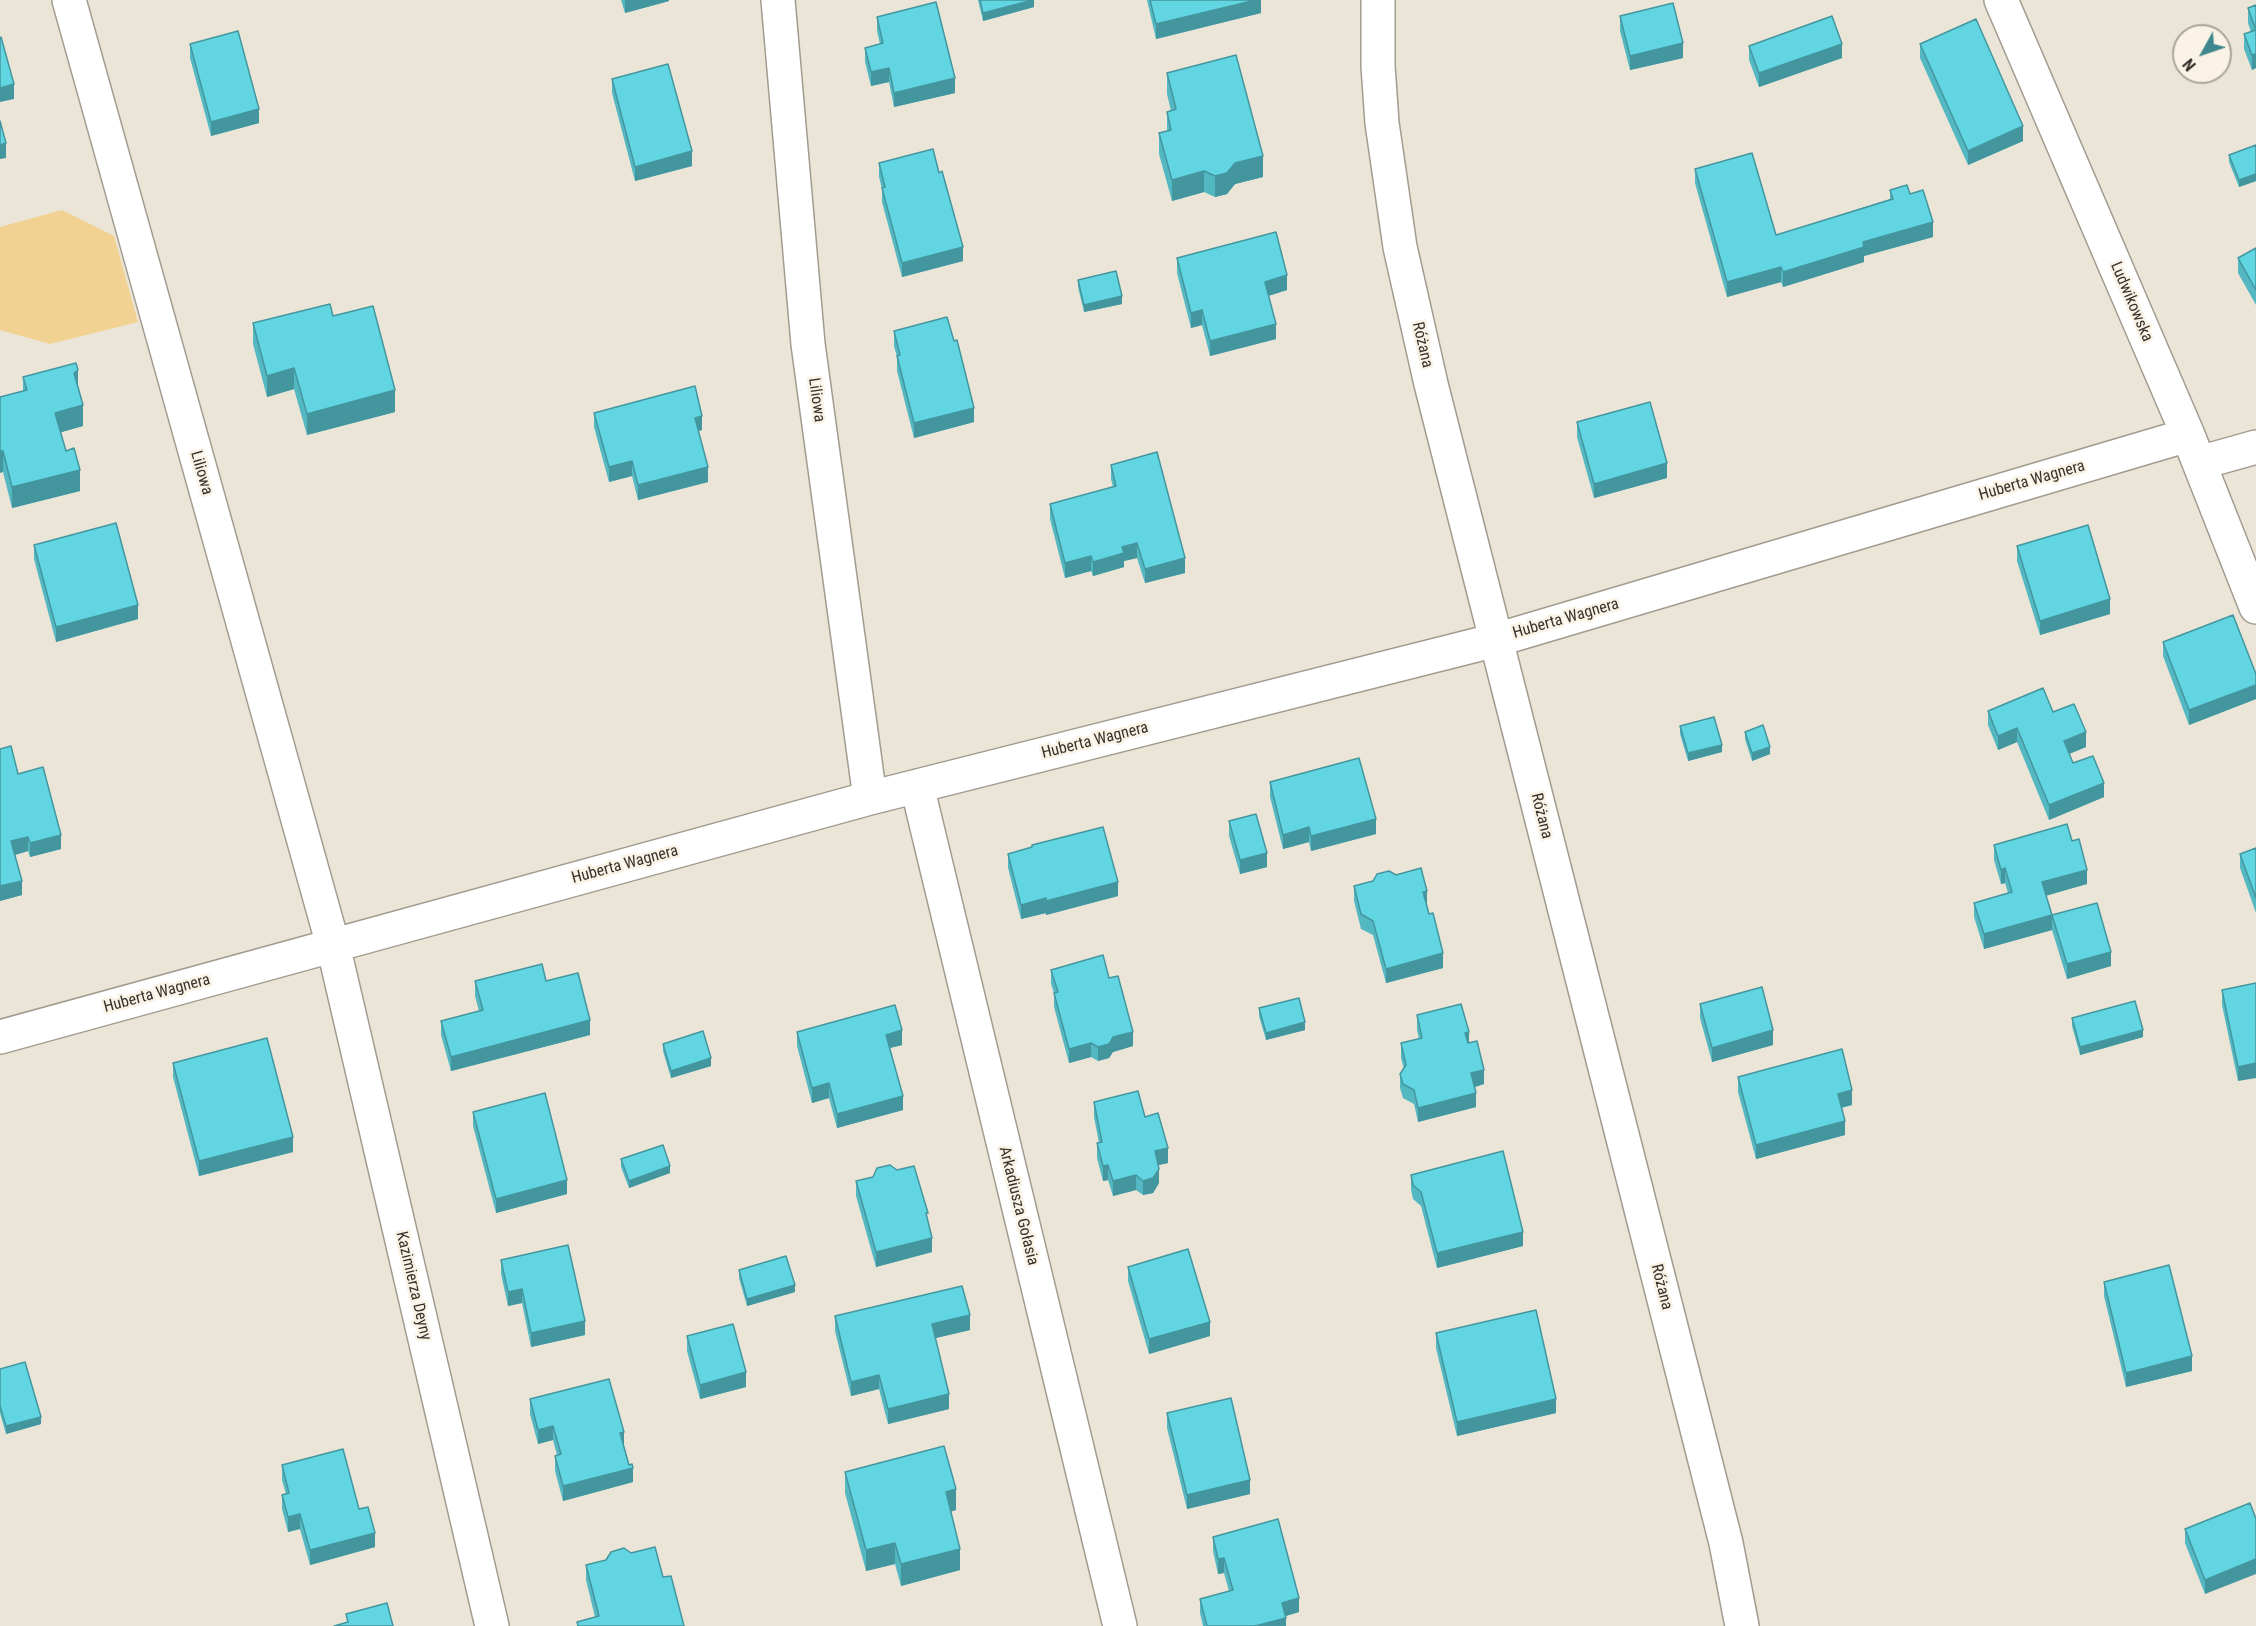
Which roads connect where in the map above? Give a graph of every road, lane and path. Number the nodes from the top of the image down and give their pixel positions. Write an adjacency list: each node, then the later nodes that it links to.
1 (69, 0): 11 (street, Liliowa)
2 (778, 0): 10 (street, Liliowa)
3 (1378, 0): 8 (street, Różana)
4 (2001, 0): 6 (street, Ludwikowska)
5 (2256, 447): 6 (street, Huberta Wagnera)
6 (2193, 449): 7 (street, Ludwikowska); 8 (street, Huberta Wagnera)
7 (2256, 607)
8 (1496, 640): 9 (street, Huberta Wagnera); 15 (street, Różana)
9 (916, 786): 10 (street, Huberta Wagnera); 14 (street, Arkadiusza Gołasia)
10 (870, 798): 11 (street, Huberta Wagnera)
11 (333, 945): 12 (street, Huberta Wagnera); 13 (street, Kazimierza Deyny)
12 (0, 1037)
13 (492, 1626)
14 (1120, 1626)
15 (1742, 1626)

